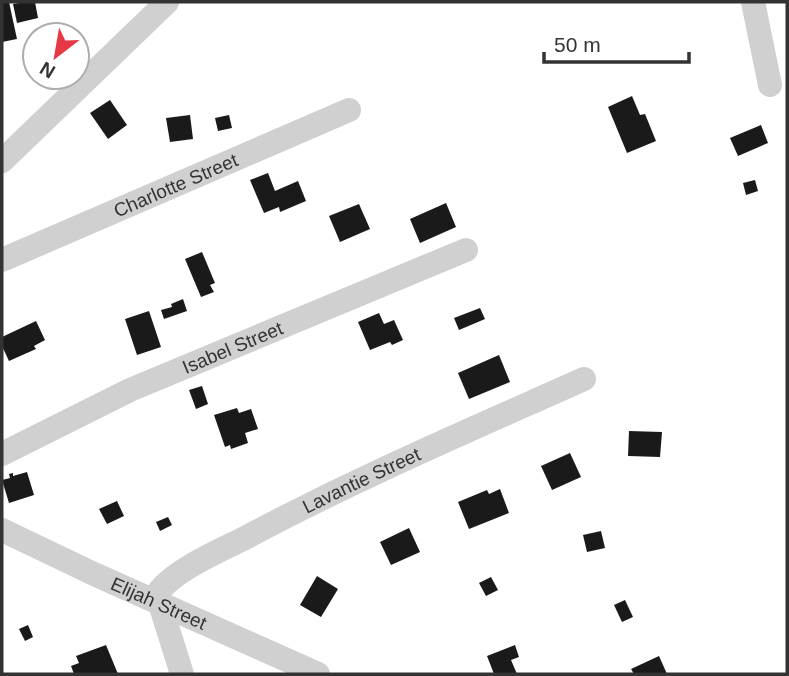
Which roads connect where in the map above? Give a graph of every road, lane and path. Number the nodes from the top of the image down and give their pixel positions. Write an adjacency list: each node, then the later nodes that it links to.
1 (167, 2): 5 (street)
2 (753, 2): 3 (street)
3 (770, 85)
4 (349, 110): 7 (street, Charlotte Street)
5 (2, 161)
6 (466, 250): 9 (street, Isabel Street)
7 (2, 260)
8 (584, 379): 11 (street, Lavantie Street)
9 (2, 454)
10 (2, 530): 11 (street, Elijah Street)
11 (160, 604): 12 (street); 13 (street, Elijah Street)
12 (182, 674)
13 (318, 674)

